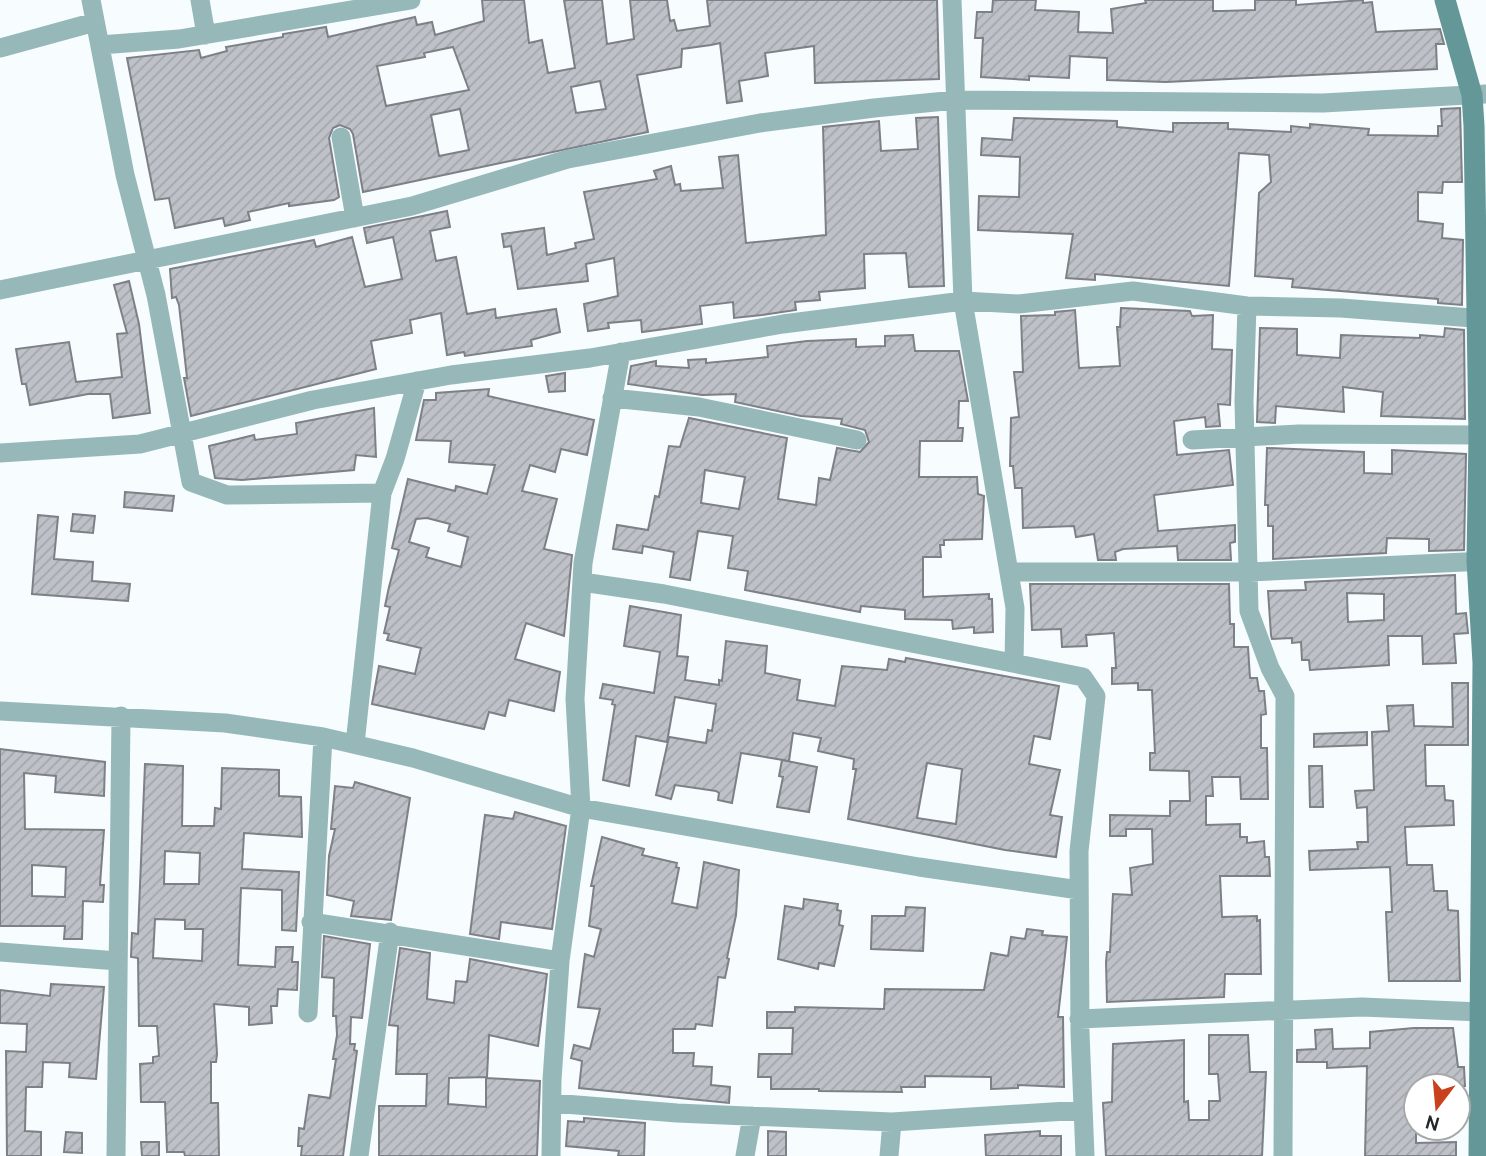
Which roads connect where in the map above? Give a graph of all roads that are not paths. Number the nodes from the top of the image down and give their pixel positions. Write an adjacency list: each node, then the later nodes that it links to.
1 (91, 0): 6 (street)
2 (200, 0): 7 (street)
3 (952, 0): 11 (street)
4 (1445, 0): 10 (main road)
5 (399, 2): 7 (street)
6 (95, 22): 8 (street); 9 (street)
7 (206, 34): 8 (street)
8 (100, 45): 14 (street)
9 (0, 48)
10 (1479, 94): 11 (street); 18 (main road)
11 (956, 100): 13 (street); 16 (street)
12 (341, 138): 13 (street)
13 (355, 218): 14 (street)
14 (147, 259): 15 (street); 22 (street)
15 (0, 290)
16 (963, 301): 17 (street); 19 (street); 30 (street)
17 (1247, 306): 18 (street); 23 (street)
18 (1482, 319): 26 (main road)
19 (621, 352): 20 (street); 21 (street)
20 (417, 381): 22 (street); 28 (street)
21 (612, 398): 24 (street); 32 (street)
22 (181, 434): 27 (street); 28 (street)
23 (1245, 437): 25 (street); 26 (street); 31 (street)
24 (857, 440)
25 (1192, 440)
26 (1481, 444): 29 (main road)
27 (0, 453)
28 (382, 493): 38 (street)
29 (1481, 561): 31 (street); 34 (main road)
30 (1009, 572): 31 (street); 33 (street)
31 (1249, 572): 47 (street)
32 (582, 582): 33 (street); 39 (street)
33 (1014, 663): 40 (street)
34 (1485, 663): 41 (main road)
35 (0, 711): 36 (street)
36 (121, 716): 37 (street); 45 (street)
37 (323, 737): 38 (street); 42 (street)
38 (355, 744): 39 (street)
39 (581, 808): 40 (street); 46 (street)
40 (1079, 890): 50 (street)
41 (1485, 915): 48 (main road)
42 (311, 922): 43 (street); 49 (street)
43 (390, 932): 46 (street); 57 (street)
44 (0, 952): 45 (street)
45 (118, 961): 56 (street)
46 (560, 961): 52 (street)
47 (1283, 1011): 48 (street); 50 (street); 62 (street)
48 (1481, 1012): 51 (main road)
49 (308, 1013)
50 (1079, 1019): 53 (street)
51 (1482, 1097): 63 (main road)
52 (552, 1103): 54 (street); 58 (street)
53 (1083, 1110): 55 (street); 61 (street)
54 (752, 1116): 55 (street); 59 (street)
55 (892, 1122): 60 (street)
56 (116, 1156)
57 (359, 1156)
58 (551, 1156)
59 (745, 1156)
60 (889, 1156)
61 (1085, 1156)
62 (1283, 1156)
63 (1479, 1156)

